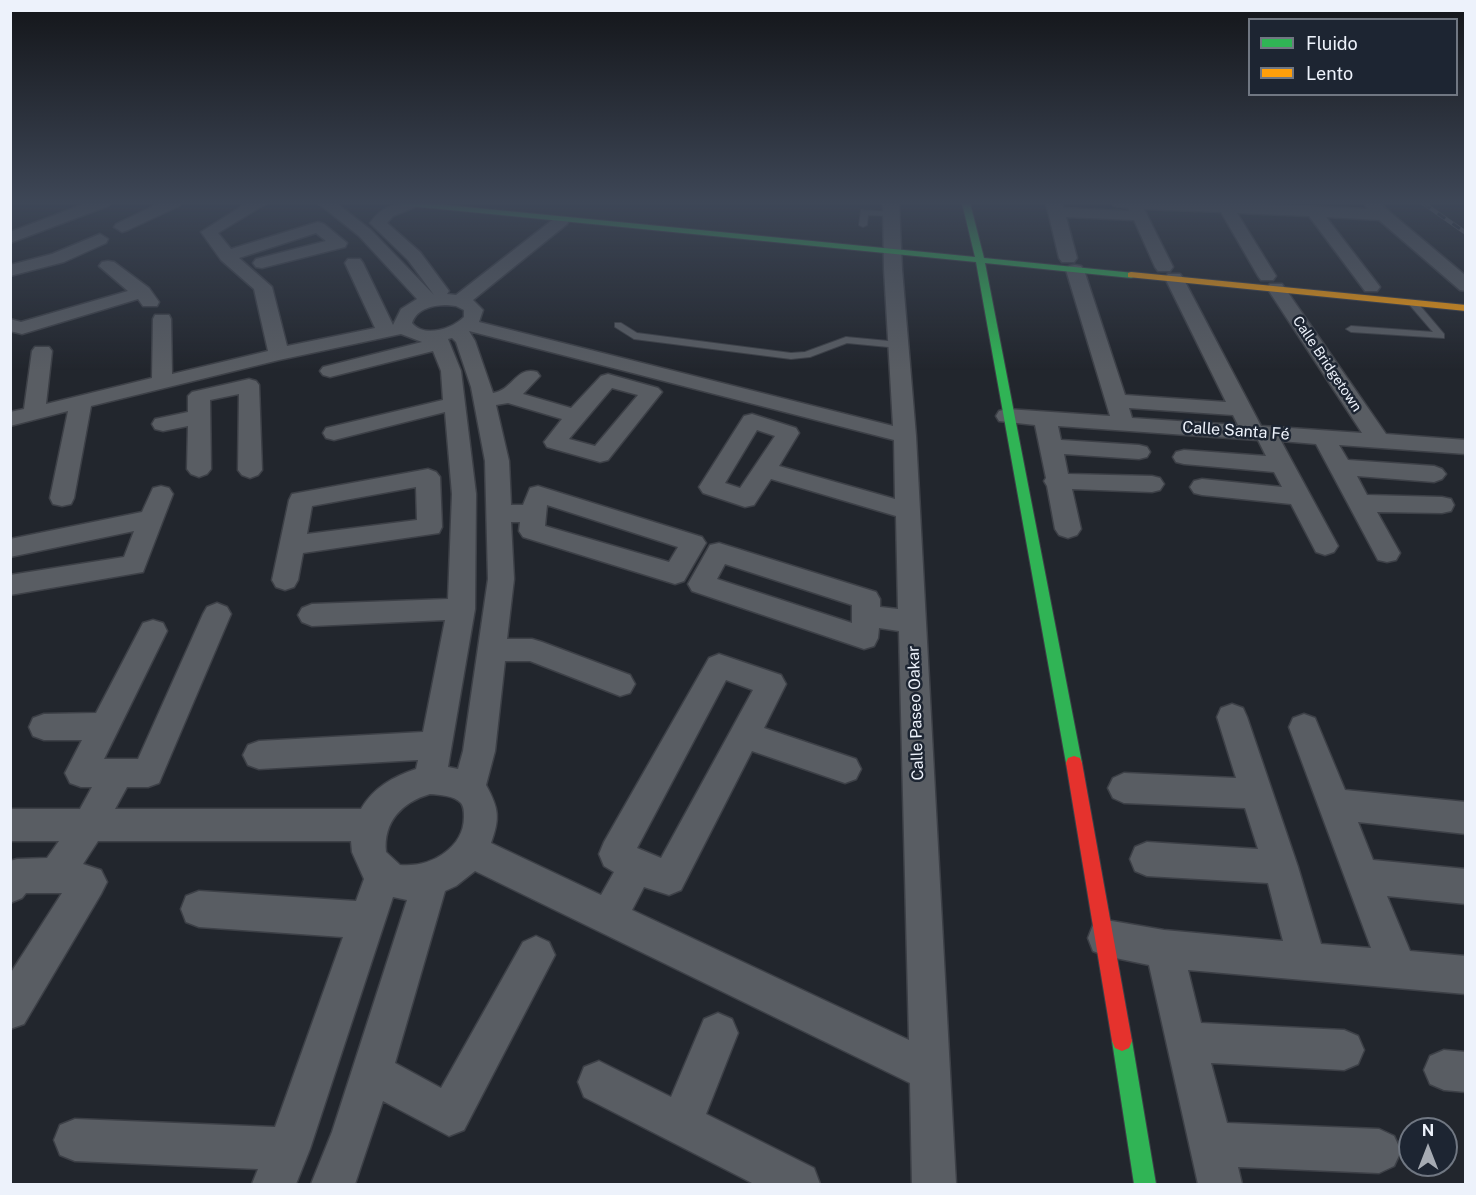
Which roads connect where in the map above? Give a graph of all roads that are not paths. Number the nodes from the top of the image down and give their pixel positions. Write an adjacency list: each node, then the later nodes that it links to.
1 (55, 259): 20 (street)
2 (231, 259): 16 (street)
3 (244, 259): 16 (street)
4 (256, 259): 16 (street)
5 (395, 259): 27 (street)
6 (416, 259): 27 (street)
7 (512, 259): 27 (street)
8 (893, 259): 37 (street, Calle Paseo Oakar)
9 (979, 259): 52 (street)
10 (1017, 259): 18 (street)
11 (1070, 259): 18 (street)
12 (1161, 259): 21 (street)
13 (1257, 259): 23 (street, Calle Bridgetown)
14 (1349, 259): 25 (street)
15 (1435, 259): 24 (street)
16 (234, 263): 39 (street)
17 (354, 263): 34 (street)
18 (1071, 264): 21 (street); 46 (street)
19 (108, 266): 22 (street)
20 (10, 271)
21 (1169, 272): 23 (street); 49 (street)
22 (122, 279): 29 (street); 31 (street)
23 (1272, 282): 25 (street); 28 (street); 62 (street, Calle Bridgetown)
24 (1466, 286)
25 (1371, 287): 26 (street)
26 (1466, 297)
27 (445, 301): 34 (street); 36 (street)
28 (1413, 303): 30 (street); 35 (lane)
29 (153, 306): 32 (street); 43 (street)
30 (1466, 308)
31 (10, 320)
32 (10, 325)
33 (618, 325): 37 (lane)
34 (395, 329): 36 (street); 39 (street)
35 (1352, 329)
36 (450, 334): 41 (street); 45 (street); 48 (street); 60 (street)
37 (899, 345): 60 (street, Calle Paseo Oakar)
38 (42, 351): 50 (street)
39 (279, 354): 40 (street)
40 (226, 366): 43 (street); 44 (street)
41 (330, 371)
42 (530, 376): 45 (street)
43 (162, 382): 47 (street)
44 (226, 389): 53 (street); 70 (street)
45 (496, 399): 51 (street); 85 (street)
46 (1116, 401): 49 (street); 56 (street)
47 (81, 402): 50 (street); 79 (street)
48 (456, 403): 59 (street); 77 (street)
49 (1241, 410): 58 (street)
50 (34, 413): 54 (street)
51 (576, 416)
52 (1007, 416): 55 (street, Calle Santa Fé); 133 (street)
53 (198, 417): 57 (street); 69 (street)
54 (10, 418)
55 (1045, 418): 56 (street, Calle Santa Fé); 63 (street)
56 (1123, 423): 58 (street, Calle Santa Fé)
57 (163, 424)
58 (1259, 432): 61 (street, Calle Santa Fé); 67 (street)
59 (334, 433)
60 (905, 436): 83 (street, Calle Paseo Oakar)
61 (1323, 436): 62 (street, Calle Santa Fé); 68 (street)
62 (1378, 440): 64 (street, Calle Santa Fé)
63 (1050, 446): 65 (street); 73 (street)
64 (1466, 447)
65 (1139, 452)
66 (1184, 457): 67 (street)
67 (1283, 465): 78 (street)
68 (1339, 467): 72 (street); 81 (street)
69 (199, 469)
70 (250, 470)
71 (765, 470): 83 (street)
72 (1434, 474)
73 (1056, 481): 74 (street); 87 (street)
74 (1152, 484)
75 (1202, 487): 78 (street)
76 (161, 494): 86 (street)
77 (464, 494): 80 (street); 94 (street)
78 (1298, 497): 89 (street)
79 (62, 498)
80 (429, 499): 88 (street); 88 (street)
81 (1358, 503): 82 (street); 91 (street)
82 (1442, 505)
83 (908, 511): 98 (street, Calle Paseo Oakar)
84 (533, 513): 84 (street); 85 (street)
85 (499, 514): 100 (street)
86 (151, 519): 90 (street); 93 (street)
87 (1068, 529)
88 (293, 545): 92 (street)
89 (1325, 546)
90 (10, 548)
91 (1387, 553)
92 (285, 580)
93 (10, 585)
94 (460, 609): 96 (street); 107 (street)
95 (217, 614): 110 (street)
96 (312, 615)
97 (866, 616): 97 (street); 98 (street)
98 (912, 622): 143 (street, Calle Paseo Oakar)
99 (153, 631): 103 (street)
100 (492, 650): 101 (street); 112 (street)
101 (620, 684)
102 (1232, 717): 114 (street)
103 (106, 726): 104 (street); 110 (street)
104 (44, 727)
105 (1304, 727): 115 (street)
106 (746, 735): 109 (street); 122 (street); 122 (street)
107 (438, 745): 108 (street); 111 (street)
108 (259, 755)
109 (845, 769)
110 (117, 774): 118 (street)
111 (430, 779): 112 (street); 119 (street)
112 (469, 788): 120 (street)
113 (1124, 788): 114 (street)
114 (1257, 794): 123 (street)
115 (1334, 804): 116 (street); 126 (street)
116 (1466, 818)
117 (10, 825): 118 (street)
118 (89, 825): 119 (street); 124 (street)
119 (371, 825): 125 (street)
120 (471, 850): 127 (street); 131 (street)
121 (1147, 859): 123 (street)
122 (636, 867): 131 (street)
123 (1281, 867): 136 (street)
124 (56, 875): 128 (street); 139 (street)
125 (383, 875): 127 (street); 132 (street)
126 (1363, 876): 129 (street); 137 (street)
127 (431, 880): 144 (street)
128 (10, 886)
129 (1466, 887)
130 (199, 909): 132 (street)
131 (608, 917): 143 (street)
132 (366, 920): 150 (street)
133 (1106, 938): 134 (street); 154 (street)
134 (1164, 949): 136 (street); 141 (street)
135 (536, 955): 144 (street)
136 (1308, 962): 137 (street)
137 (1398, 969): 138 (street)
138 (1466, 975)
139 (10, 1010)
140 (718, 1033): 146 (street)
141 (1186, 1042): 142 (street); 148 (street)
142 (1344, 1050)
143 (929, 1071): 151 (street, Calle Paseo Oakar)
144 (371, 1072): 152 (street)
145 (599, 1082): 146 (street)
146 (681, 1124): 153 (street)
147 (75, 1140): 150 (street)
148 (1210, 1144): 149 (street); 155 (street)
149 (1379, 1151)
150 (281, 1167)
151 (934, 1179)
152 (333, 1185)
153 (798, 1185)
154 (1145, 1185)
155 (1220, 1185)

